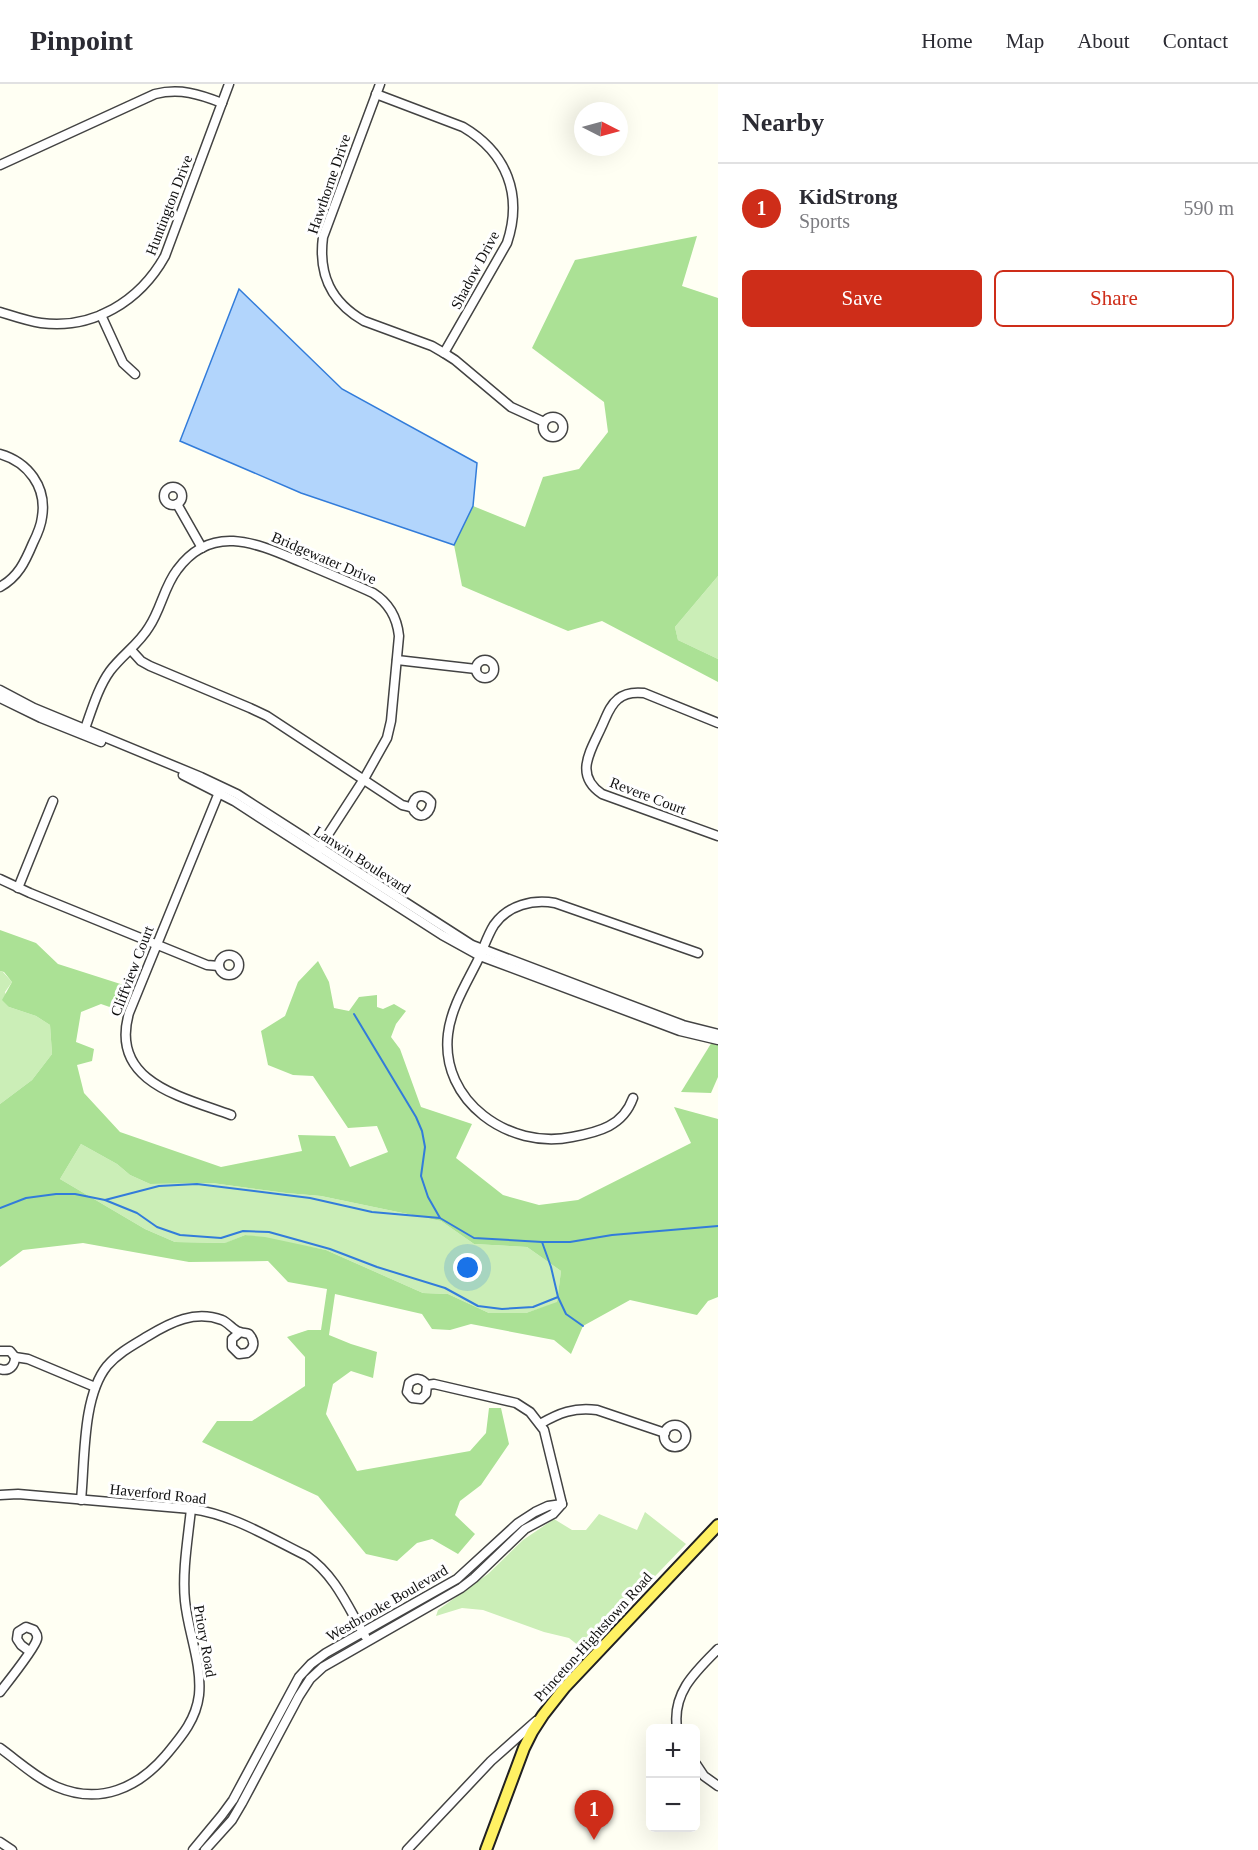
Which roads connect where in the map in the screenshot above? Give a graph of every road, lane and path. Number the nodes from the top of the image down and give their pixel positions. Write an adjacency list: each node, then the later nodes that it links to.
1 (229, 84): 4 (street, Huntington Drive)
2 (380, 84): 3 (street, Hawthorne Drive)
3 (376, 94): 8 (street, Hawthorne Drive); 8 (street, Shadow Drive)
4 (222, 104): 5 (street); 7 (street, Huntington Drive)
5 (0, 165)
6 (0, 312): 7 (street, Huntington Drive)
7 (101, 315): 9 (street)
8 (444, 353): 10 (street, Hawthorne Drive)
9 (135, 374)
10 (544, 423)
11 (0, 454): 14 (street)
12 (177, 504): 13 (street)
13 (202, 548): 15 (street, Bridgewater Drive); 16 (street, Bridgewater Drive)
14 (0, 587)
15 (131, 650): 21 (street, Bridgewater Drive); 22 (street)
16 (397, 660): 17 (street); 22 (street, Bridgewater Drive)
17 (476, 669)
18 (0, 690): 21 (street, Lanwin Boulevard)
19 (0, 698): 21 (street, Lanwin Boulevard)
20 (718, 723): 26 (street, Revere Court)
21 (83, 732): 23 (street, Lanwin Boulevard)
22 (364, 779): 25 (street); 27 (street, Bridgewater Drive)
23 (220, 790): 27 (street, Lanwin Boulevard); 30 (street, Cliffview Court)
24 (53, 801): 29 (street)
25 (412, 807)
26 (718, 836)
27 (318, 851): 31 (street, Lanwin Boulevard)
28 (0, 879): 29 (street)
29 (18, 888): 30 (street)
30 (156, 945): 33 (street); 37 (street, Cliffview Court)
31 (481, 953): 32 (street); 34 (street, Lanwin Boulevard); 35 (street, Lanwin Boulevard); 36 (street)
32 (698, 953)
33 (219, 966)
34 (718, 1034)
35 (718, 1040)
36 (633, 1098)
37 (231, 1115)
38 (239, 1333): 43 (street)
39 (0, 1351): 40 (street)
40 (15, 1357): 41 (street); 43 (street)
41 (0, 1369)
42 (427, 1385): 44 (street)
43 (95, 1387): 47 (street)
44 (540, 1424): 45 (street); 48 (street)
45 (665, 1433)
46 (0, 1495): 47 (street, Haverford Road)
47 (81, 1500): 49 (street, Haverford Road)
48 (562, 1504): 51 (street, Westbrooke Boulevard); 52 (street, Westbrooke Boulevard)
49 (191, 1509): 51 (street, Haverford Road); 58 (street, Priory Road)
50 (718, 1525): 56 (main road, Princeton-Hightstown Road)
51 (363, 1633): 52 (street, Haverford Road); 63 (street, Westbrooke Boulevard)
52 (368, 1641): 64 (street, Westbrooke Boulevard)
53 (718, 1649): 57 (street)
54 (29, 1651): 55 (street)
55 (0, 1692)
56 (543, 1715): 65 (street); 66 (main road, Princeton-Hightstown Road)
57 (677, 1724)
58 (0, 1748)
59 (700, 1770): 60 (street)
60 (718, 1786)
61 (0, 1842): 62 (street)
62 (12, 1850)
63 (193, 1850)
64 (205, 1850)
65 (407, 1850)
66 (486, 1850)

